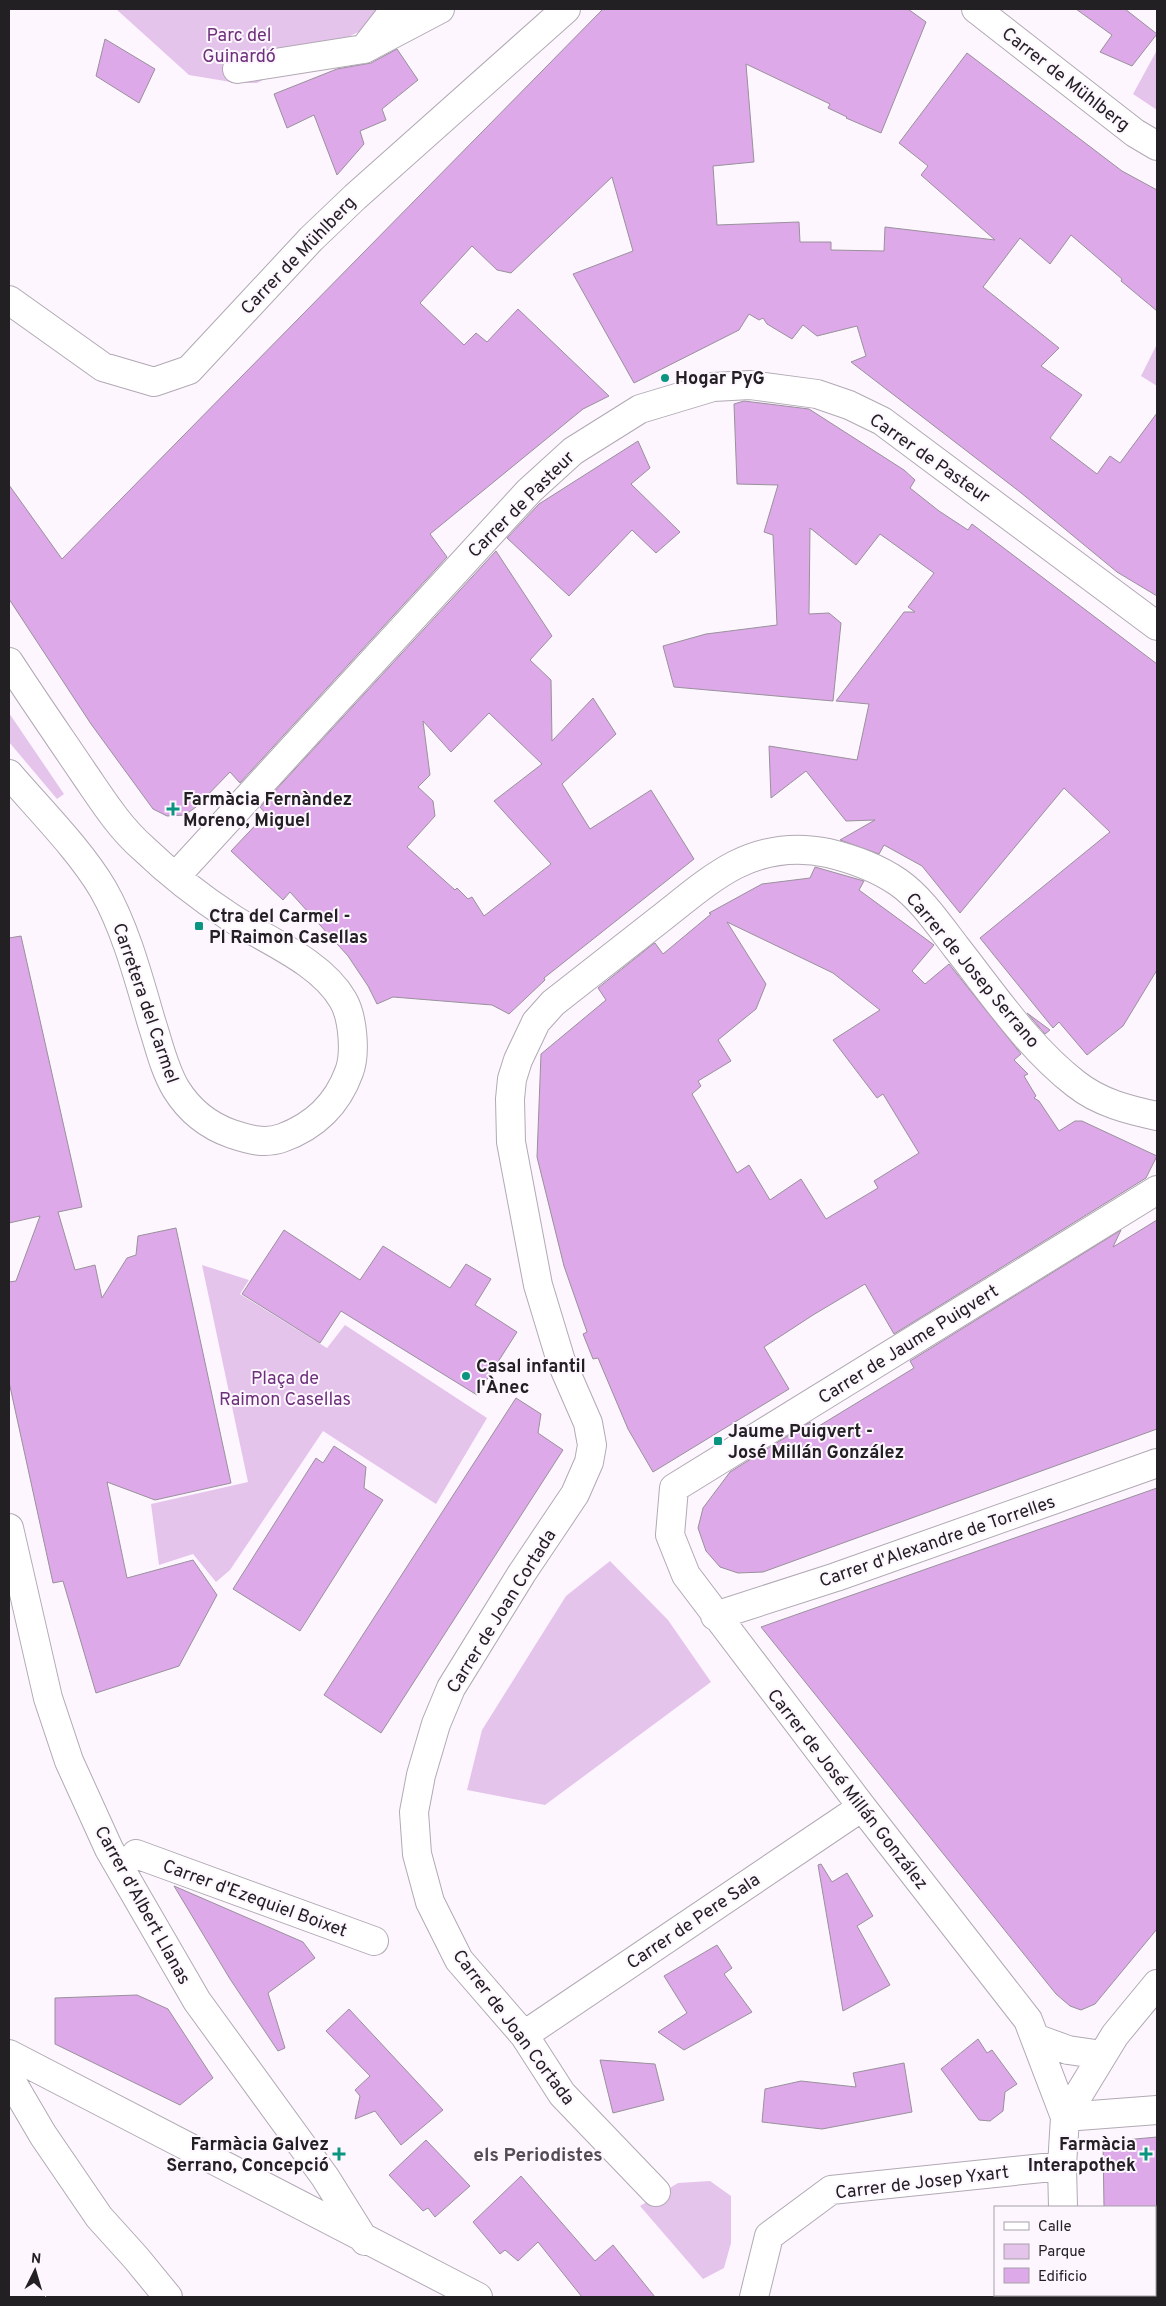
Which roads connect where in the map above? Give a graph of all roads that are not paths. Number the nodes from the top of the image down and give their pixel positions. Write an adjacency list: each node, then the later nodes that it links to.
1 (395, 9): 5 (street)
2 (440, 9): 5 (street)
3 (566, 9): 8 (street, Carrer de Mühlberg)
4 (976, 9): 7 (street, Carrer de Mühlberg)
5 (364, 49): 6 (street)
6 (236, 69)
7 (1157, 146)
8 (9, 300)
9 (1157, 626): 12 (street, Carrer de Pasteur)
10 (9, 662): 12 (street, Carretera del Carmel)
11 (9, 774): 12 (street, Carretera del Carmel)
12 (176, 876)
13 (1157, 1116): 15 (street, Carrer de Josep Serrano)
14 (1157, 1190): 18 (street, Carrer de Jaume Puigvert)
15 (589, 1462): 24 (street, Carrer de Joan Cortada)
16 (1157, 1463): 19 (street, Carrer d'Alexandre de Torrelles)
17 (9, 1528): 34 (street, Carrer d'Albert Llanas)
18 (670, 1534): 19 (street, Carrer de José Millán González)
19 (715, 1616): 20 (street, Carrer de José Millán González)
20 (862, 1807): 24 (street, Carrer de Pere Sala); 25 (street, Carrer de José Millán González)
21 (136, 1854): 22 (street, Carrer d'Ezequiel Boixet)
22 (374, 1941)
23 (1157, 1984): 27 (street)
24 (524, 2035): 32 (street, Carrer de Joan Cortada)
25 (1035, 2038): 27 (street); 30 (street, Carrer de José Millán González)
26 (9, 2054): 34 (street)
27 (1102, 2055): 30 (street)
28 (9, 2077): 35 (street)
29 (1157, 2110): 30 (street)
30 (1065, 2117): 31 (street)
31 (1062, 2166): 33 (street); 37 (street, Carrer de Josep Yxart)
32 (656, 2192)
33 (1062, 2206)
34 (365, 2240): 36 (street)
35 (168, 2297)
36 (478, 2297)
37 (754, 2297)

